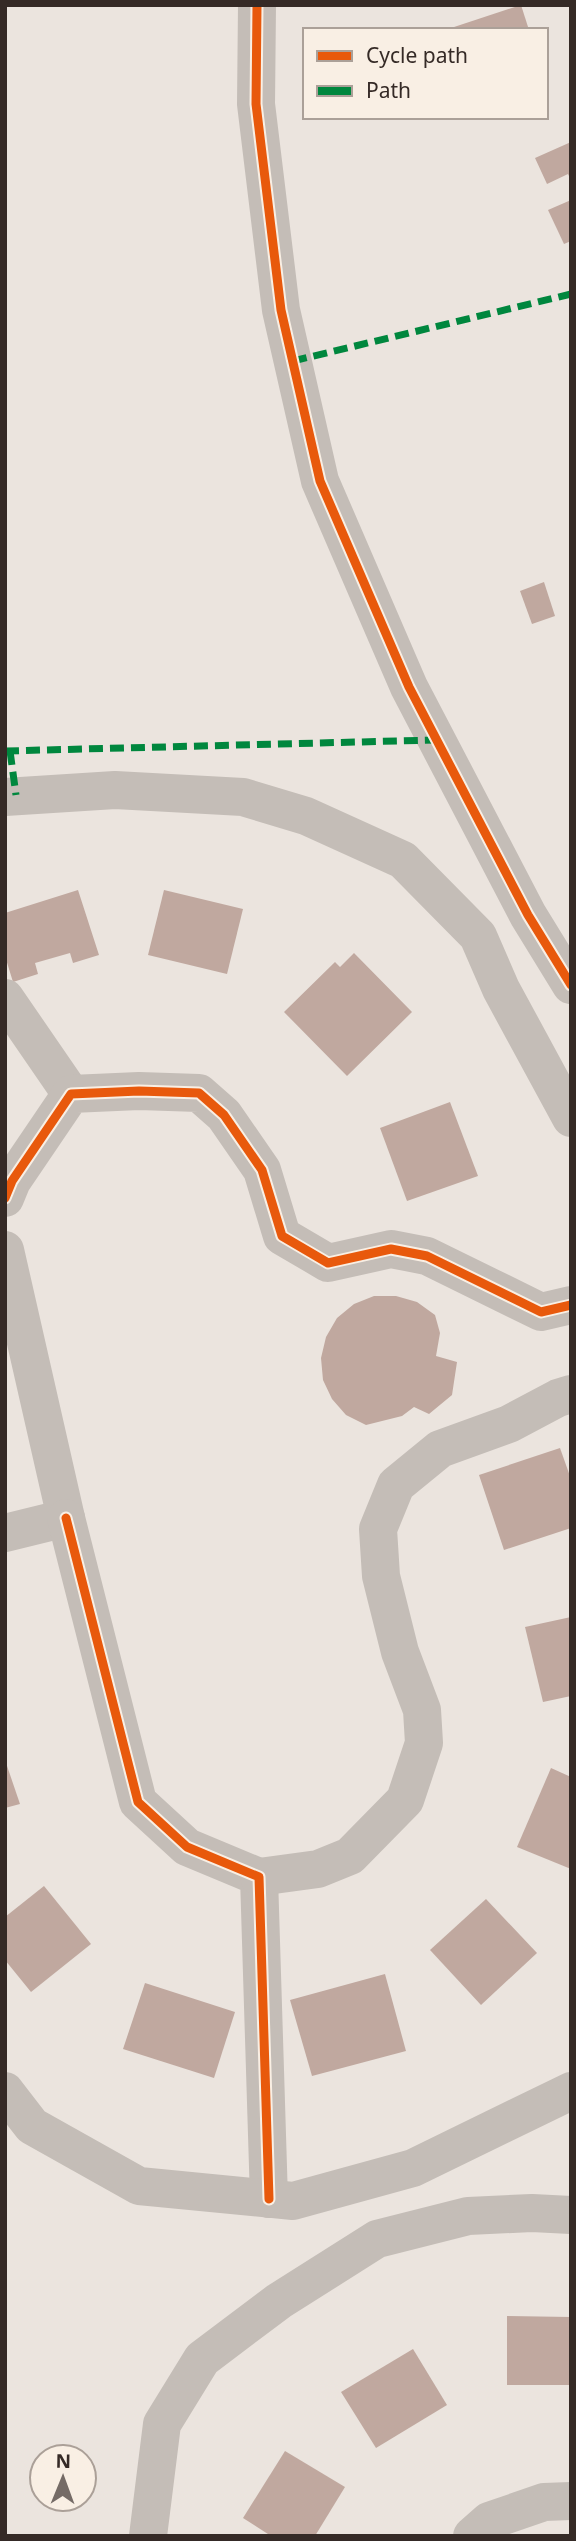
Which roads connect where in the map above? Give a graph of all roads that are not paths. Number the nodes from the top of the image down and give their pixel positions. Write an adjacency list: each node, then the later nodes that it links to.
1 (257, 5): 3 (street)
2 (5, 797): 6 (street)
3 (571, 985)
4 (5, 998): 5 (street)
5 (71, 1094): 7 (street); 9 (street)
6 (571, 1118)
7 (5, 1198)
8 (5, 1250): 11 (street)
9 (571, 1304)
10 (571, 1394): 13 (street)
11 (66, 1518): 12 (street); 13 (street)
12 (5, 1533)
13 (259, 1877): 16 (street)
14 (5, 2091): 16 (street)
15 (571, 2091): 16 (street)
16 (269, 2199)
17 (571, 2216): 19 (street)
18 (571, 2501): 20 (street)
19 (148, 2536)
20 (472, 2536)

